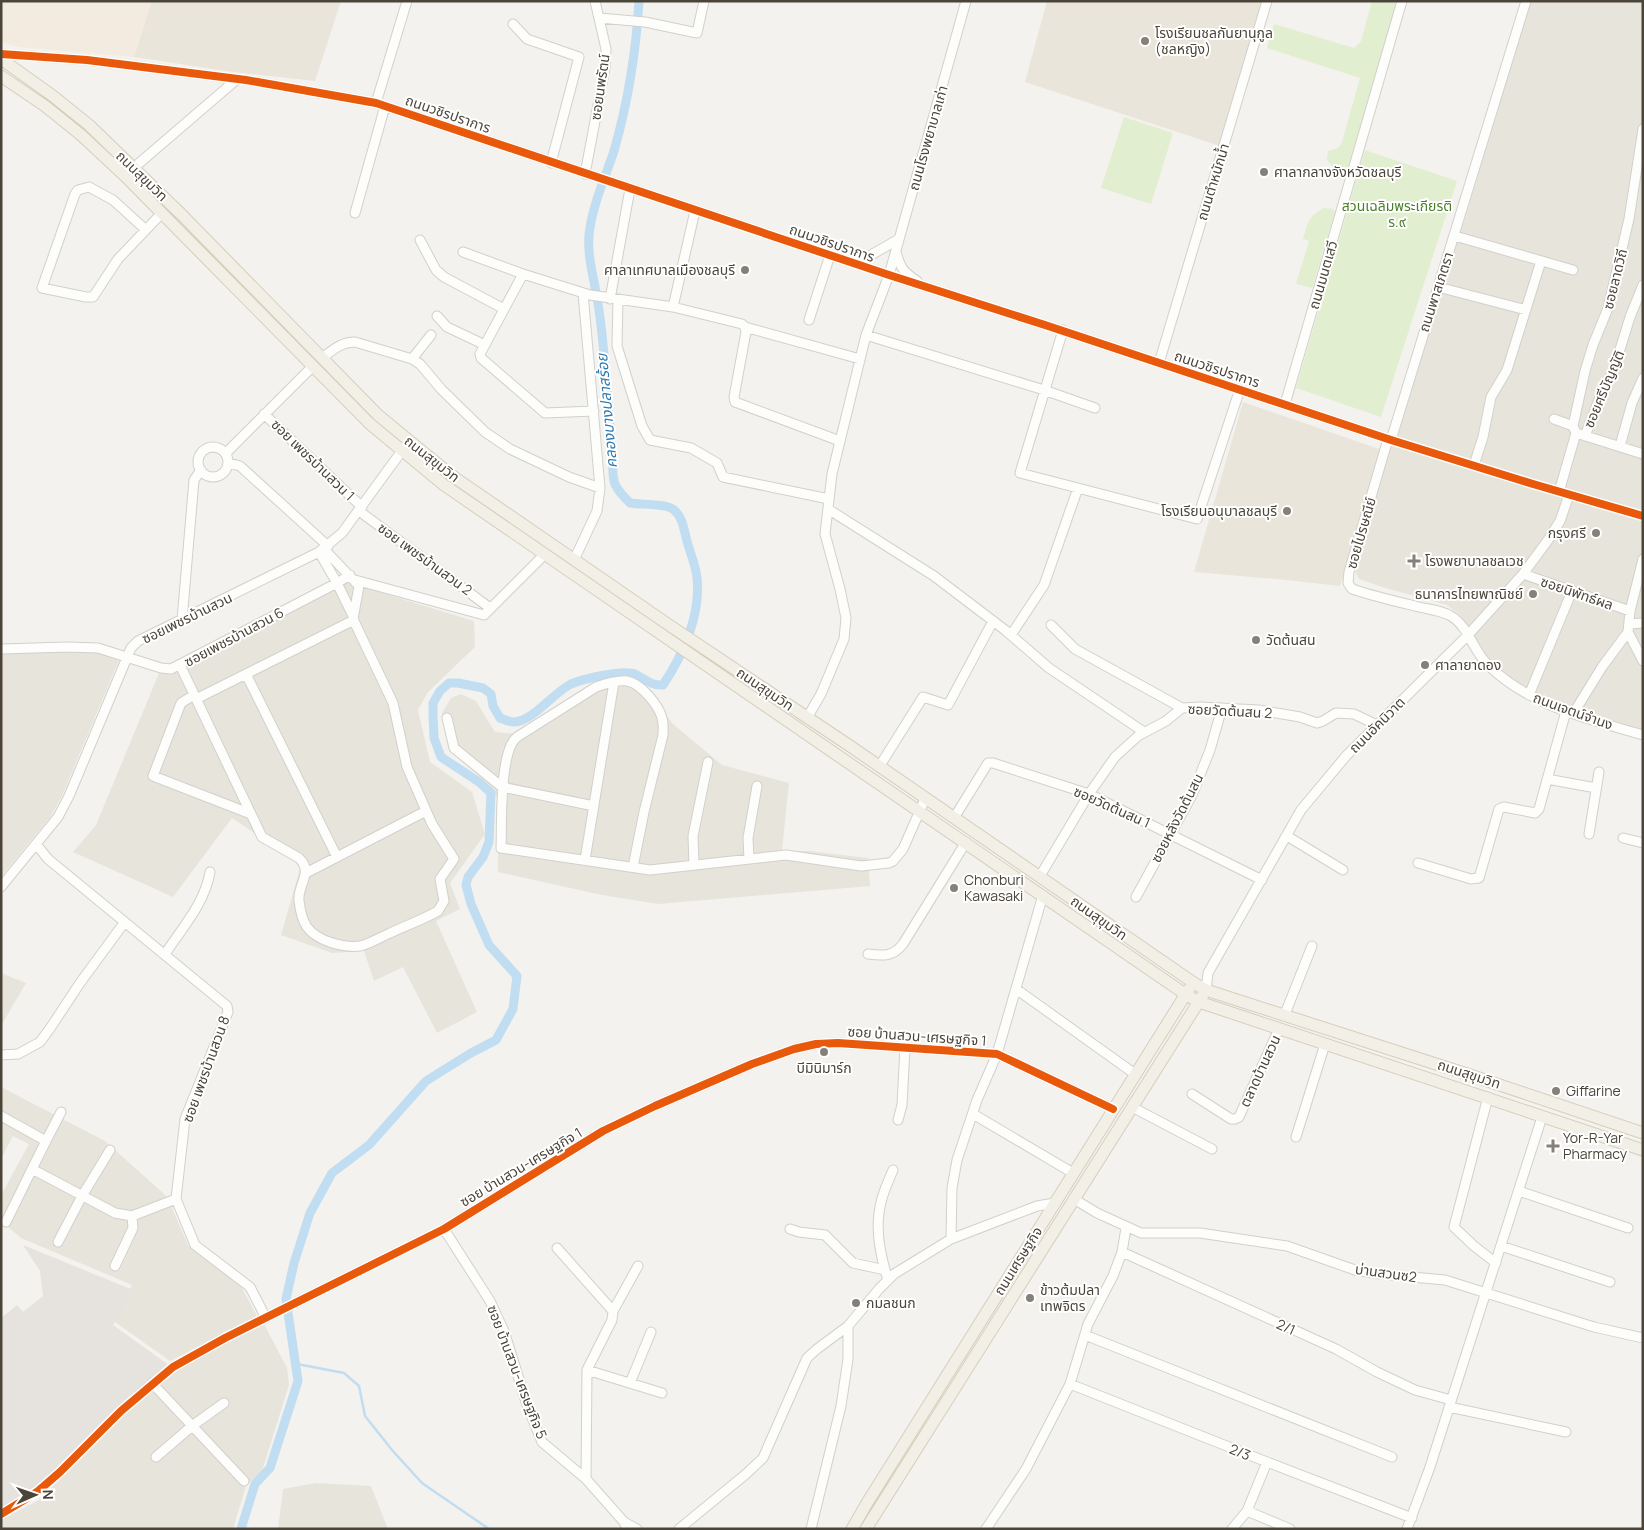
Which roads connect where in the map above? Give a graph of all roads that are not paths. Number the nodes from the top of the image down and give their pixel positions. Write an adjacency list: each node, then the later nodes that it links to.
1 (406, 1): 14 (street)
2 (595, 1): 8 (street, ซอยนพรัตน์)
3 (704, 1): 8 (street)
4 (966, 1): 26 (street, ถนนโรงพยาบาลเก่า)
5 (1267, 1): 54 (street, ถนนตำหนักน้ำ)
6 (1402, 1): 59 (street, ถนนมนตเสวี)
7 (1526, 1): 25 (street, ถนนพาสเภตรา)
8 (599, 18): 18 (street, ซอยนพรัตน์)
9 (514, 24): 16 (street)
10 (1, 54): 13 (street, ถนนวชิรปราการ)
11 (1, 59): 17 (main road, ถนนสุขุมวิท)
12 (2, 80): 19 (main road, ถนนสุขุมวิท)
13 (236, 80): 14 (street, ถนนวชิรปราการ); 17 (street)
14 (381, 104): 16 (street, ถนนวชิรปราการ); 22 (street)
15 (1643, 129): 64 (street, ซอยลาดวิถี)
16 (551, 162): 18 (street, ถนนวชิรปราการ)
17 (134, 167): 19 (street); 51 (main road, ถนนสุขุมวิท)
18 (585, 174): 20 (street, ถนนวชิรปราการ)
19 (125, 176): 23 (main road, ถนนสุขุมวิท)
20 (630, 189): 21 (street, ถนนวชิรปราการ); 40 (street)
21 (695, 211): 30 (street, ถนนวชิรปราการ); 41 (street)
22 (355, 213)
23 (162, 214): 24 (street); 55 (main road, ถนนสุขุมวิท)
24 (146, 230): 24 (street)
25 (1455, 236): 31 (street); 38 (street, ถนนพาสเภตรา)
26 (899, 239): 29 (street, ถนนโรงพยาบาลเก่า); 32 (street)
27 (420, 240): 42 (street)
28 (463, 252): 34 (street)
29 (896, 252): 35 (street, ถนนโรงพยาบาลเก่า); 37 (street)
30 (830, 255): 32 (street, ถนนวชิรปราการ); 45 (street)
31 (1541, 261): 33 (street); 43 (street)
32 (848, 262): 35 (street, ถนนวชิรปราการ)
33 (1573, 270)
34 (523, 274): 39 (street); 42 (street)
35 (888, 275): 37 (street, ถนนวชิรปราการ); 49 (street, ถนนโรงพยาบาลเก่า)
36 (1643, 285): 64 (street, ซอยศรีบัญญัติ)
37 (925, 286): 47 (street, ถนนวชิรปราการ)
38 (1438, 287): 43 (street); 65 (street, ถนนพาสเภตรา)
39 (586, 294): 40 (street); 61 (street)
40 (610, 299): 41 (street); 78 (street)
41 (673, 307): 46 (street)
42 (504, 309): 50 (street)
43 (1526, 310): 72 (street)
44 (437, 316): 50 (street)
45 (809, 320)
46 (745, 327): 53 (street); 66 (street)
47 (1063, 330): 54 (street, ถนนวชิรปราการ); 58 (street)
48 (432, 335): 52 (street)
49 (866, 335): 53 (street, ถนนโรงพยาบาลเก่า); 58 (street)
50 (485, 345): 61 (street)
51 (318, 354): 52 (street); 84 (main road, ถนนสุขุมวิท)
52 (412, 359): 74 (street)
53 (860, 359): 66 (street, ถนนโรงพยาบาลเก่า)
54 (1159, 363): 57 (street, ถนนวชิรปราการ)
55 (313, 366): 62 (street); 68 (main road, ถนนสุขุมวิท)
56 (1643, 378): 67 (street)
57 (1240, 389): 59 (street, ถนนวชิรปราการ); 75 (street)
58 (1044, 390): 60 (street); 75 (street)
59 (1285, 404): 65 (street, ถนนวชิรปราการ)
60 (1094, 408)
61 (594, 411): 74 (street)
62 (264, 414): 69 (street); 79 (street, ซอย เพชรบ้านสวน 1)
63 (1554, 419): 64 (street)
64 (1578, 432): 67 (street); 76 (street, ซอยลาดวิถี)
65 (1389, 439): 72 (street, ถนนวชิรปราการ); 100 (street, ซอยไปรษณีย์)
66 (840, 441): 78 (street, ถนนโรงพยาบาลเก่า)
67 (1620, 446): 70 (street)
68 (401, 452): 79 (street, ซอยเพชรบ้านสวน); 82 (main road, ถนนสุขุมวิท)
69 (226, 453): 71 (street); 73 (street)
70 (1643, 454)
71 (229, 463): 73 (street); 81 (street)
72 (1474, 465): 76 (street, ถนนวชิรปราการ)
73 (201, 470): 94 (street)
74 (600, 488): 84 (street)
75 (1078, 488): 99 (street)
76 (1559, 492): 77 (street, ถนนวชิรปราการ)
77 (1569, 495): 80 (street, ถนนวชิรปราการ); 85 (street, ถนนอัคนิวาต)
78 (829, 504): 95 (street); 113 (street, ถนนโรงพยาบาลเก่า)
79 (360, 509): 81 (street, ซอยเพชรบ้านสวน); 91 (street, ซอย เพชรบ้านสวน 2)
80 (1643, 516)
81 (324, 549): 86 (street); 87 (street); 94 (street, ซอยเพชรบ้านสวน)
82 (544, 555): 90 (main road, ถนนสุขุมวิท); 91 (street)
83 (1643, 558): 92 (street)
84 (574, 560): 89 (main road, ถนนสุขุมวิท)
85 (1523, 574): 88 (street, ซอยนิพัทธ์ผล); 100 (street, ถนนอัคนิวาต)
86 (352, 578): 87 (street, ซอยเพชรบ้านสวน 6); 91 (street); 93 (street)
87 (338, 583): 93 (street); 104 (street, ซอยเพชรบ้านสวน 6)
88 (1572, 591): 92 (street, ซอยนิพัทธ์ผล); 107 (street)
89 (622, 593): 90 (main road); 113 (main road, ถนนสุขุมวิท)
90 (615, 603): 128 (main road, ถนนสุขุมวิท)
91 (490, 608)
92 (1630, 611): 98 (street)
93 (354, 619): 105 (street); 127 (street)
94 (182, 620): 102 (street, ซอยเพชรบ้านสวน)
95 (993, 621): 99 (street); 118 (street)
96 (1643, 623): 98 (street)
97 (1051, 625): 109 (street)
98 (1629, 628): 103 (street); 111 (street)
99 (1010, 635): 115 (street)
100 (1468, 635): 107 (street, ถนนเจตน์จำนง); 114 (street, ถนนอัคนิวาต)
101 (1, 649): 102 (street, ซอยเพชรบ้านสวน 6)
102 (127, 658): 104 (street, ซอยเพชรบ้านสวน 6); 137 (street, ซอยเพชรบ้านสวน)
103 (1643, 661)
104 (180, 665): 108 (street)
105 (246, 674): 108 (street); 138 (street)
106 (614, 682): 122 (street); 126 (street); 143 (street)
107 (1530, 695): 111 (street, ถนนเจตน์จำนง)
108 (195, 697): 129 (street); 129 (street)
109 (1182, 708): 110 (street, ซอยวัดต้นสน 2); 115 (street, ซอยวัดต้นสน 2)
110 (1222, 708): 114 (street, ซอยวัดต้นสน 2); 131 (street, ซอยหลังวัดต้นสน)
111 (1570, 712): 116 (street, ถนนเจตน์จำนง); 120 (street)
112 (447, 718): 122 (street)
113 (807, 718): 118 (main road, ถนนสุขุมวิท)
114 (1377, 725): 133 (street, ถนนอัคนิวาต)
115 (1144, 732): 124 (street, ซอยวัดต้นสน 2)
116 (1643, 735)
117 (708, 762): 142 (street)
118 (879, 767): 125 (main road, ถนนสุขุมวิท)
119 (1599, 772): 123 (street)
120 (1547, 779): 123 (street); 141 (street)
121 (757, 786): 139 (street)
122 (502, 787): 126 (street); 140 (street)
123 (1596, 788): 132 (street)
124 (1089, 794): 130 (street, ซอยวัดต้นสน 1); 131 (street, ซอยวัดต้นสน 1); 147 (street, ซอยวัดต้นสน 2)
125 (925, 798): 128 (street); 130 (main road, ถนนสุขุมวิท)
126 (594, 806): 140 (street)
127 (426, 810): 138 (street); 146 (street)
128 (920, 811): 135 (main road, ถนนสุขุมวิท); 139 (street)
129 (251, 814): 146 (street)
130 (954, 818): 147 (main road, ถนนสุขุมวิท)
131 (1171, 833): 148 (street, ซอยวัดต้นสน 1); 151 (street, ซอยหลังวัดต้นสน)
132 (1589, 834)
133 (1286, 836): 144 (street); 148 (street, ถนนอัคนิวาต)
134 (1623, 838): 136 (street)
135 (966, 842): 150 (main road, ถนนสุขุมวิท); 155 (street)
136 (1643, 842)
137 (36, 844): 149 (street, ซอยเพชรบ้านสวน); 152 (street, ซอย เพชรบ้านสวน 8)
138 (337, 857): 146 (street)
139 (749, 859): 142 (street)
140 (585, 860): 143 (street)
141 (1418, 863)
142 (694, 865): 143 (street)
143 (632, 867)
144 (1342, 870)
145 (210, 872): 154 (street)
146 (306, 874)
147 (1040, 876): 157 (main road, ถนนสุขุมวิท)
148 (1262, 880): 156 (street, ถนนอัคนิวาต)
149 (1, 887)
150 (1043, 895): 158 (street); 160 (main road, ถนนสุขุมวิท)
151 (1136, 897)
152 (124, 923): 154 (street, ซอย เพชรบ้านสวน 8); 167 (street)
153 (1312, 946): 162 (street)
154 (165, 954): 189 (street, ซอย เพชรบ้านสวน 8)
155 (868, 954)
156 (1208, 973): 157 (street, ถนนอัคนิวาต); 159 (street, ถนนอัคนิวาต)
157 (1194, 983): 159 (main road, ถนนสุขุมวิท); 160 (main road, ถนนเศรษฐกิจ)
158 (1016, 989): 166 (street); 168 (street)
159 (1206, 990): 161 (main road, ถนนเศรษฐกิจ); 162 (main road, ถนนสุขุมวิท)
160 (1185, 994): 161 (main road, ถนนสุขุมวิท); 168 (main road, ถนนเศรษฐกิจ)
161 (1199, 1002): 163 (main road, ถนนสุขุมวิท); 171 (main road, ถนนเศรษฐกิจ)
162 (1285, 1014): 178 (main road, ถนนสุขุมวิท)
163 (1279, 1029): 164 (main road, ถนนสุขุมวิท); 169 (street, ตลาดบ้านสวน)
164 (1325, 1044): 170 (main road, ถนนสุขุมวิท); 179 (street)
165 (905, 1048): 166 (street, ซอย บ้านสวน-เศรษฐกิจ 1); 177 (street); 196 (street, ซอย บ้านสวน-เศรษฐกิจ 1)
166 (997, 1054): 172 (street, ซอย บ้านสวน-เศรษฐกิจ 1); 174 (street)
167 (1, 1055)
168 (1135, 1074): 172 (main road, ถนนเศรษฐกิจ)
169 (1192, 1094)
170 (1488, 1097): 176 (main road, ถนนสุขุมวิท); 203 (street)
171 (1132, 1107): 181 (street); 190 (main road, ถนนเศรษฐกิจ)
172 (1113, 1109): 186 (main road, ถนนเศรษฐกิจ)
173 (61, 1112): 180 (street)
174 (972, 1114): 186 (street); 198 (street)
175 (1, 1116): 180 (street)
176 (1542, 1117): 183 (main road, ถนนสุขุมวิท); 187 (street)
177 (898, 1120)
178 (1643, 1133)
179 (1296, 1137)
180 (46, 1141): 184 (street)
181 (1212, 1149)
182 (110, 1150): 188 (street)
183 (1643, 1150)
184 (32, 1169): 188 (street); 193 (street)
185 (893, 1170): 206 (street)
186 (1073, 1173): 191 (main road, ถนนเศรษฐกิจ)
187 (1519, 1191): 195 (street); 200 (street)
188 (82, 1196): 192 (street); 199 (street)
189 (176, 1199): 192 (street); 211 (street, ซอย เพชรบ้านสวน 8)
190 (1074, 1199): 194 (street, บ่านสวนซ2); 238 (main road, ถนนเศรษฐกิจ)
191 (1055, 1203): 198 (street); 237 (main road, ถนนเศรษฐกิจ)
192 (132, 1216): 204 (street)
193 (6, 1222)
194 (1126, 1228): 202 (street); 209 (street, บ่านสวนซ2)
195 (1628, 1228)
196 (444, 1229): 211 (street, ซอย บ้านสวน-เศรษฐกิจ 1); 228 (street, ซอย บ้านสวน-เศรษฐกิจ 5)
197 (790, 1229): 206 (street)
198 (951, 1239): 207 (street)
199 (58, 1242)
200 (1501, 1246): 203 (street); 208 (street)
201 (557, 1248): 210 (street)
202 (1122, 1252): 214 (street); 222 (street, 2/1)
203 (1496, 1263): 209 (street)
204 (115, 1266)
205 (638, 1266): 210 (street)
206 (885, 1270): 207 (street)
207 (888, 1280): 212 (street)
208 (1610, 1282)
209 (1485, 1292): 215 (street, บ่านสวนซ2); 222 (street)
210 (613, 1311): 216 (street)
211 (266, 1318): 217 (street, ซอย บ้านสวน-เศรษฐกิจ 1)
212 (848, 1326): 235 (street); 236 (street)
213 (651, 1332): 218 (street)
214 (1085, 1335): 219 (street); 226 (street)
215 (1643, 1338)
216 (587, 1370): 218 (street); 228 (street)
217 (152, 1383): 223 (street); 231 (street, ซอย บ้านสวน-เศรษฐกิจ 1)
218 (630, 1383): 220 (street)
219 (1070, 1384): 227 (street, 2/3); 239 (street)
220 (662, 1394)
221 (224, 1403): 223 (street)
222 (1450, 1403): 224 (street, 2/1); 232 (street)
223 (192, 1426): 225 (street); 229 (street)
224 (1566, 1432)
225 (156, 1457)
226 (1392, 1457)
227 (1267, 1462): 230 (street); 232 (street, 2/3)
228 (586, 1479): 233 (street, ซอย บ้านสวน-เศรษฐกิจ 5)
229 (244, 1480)
230 (1247, 1511): 240 (street); 241 (street)
231 (1, 1514)
232 (1412, 1518): 242 (street)
233 (626, 1525): 234 (street)
234 (637, 1529)
235 (679, 1529)
236 (811, 1529)
237 (852, 1529)
238 (866, 1529)
239 (986, 1529)
240 (1232, 1529)
241 (1290, 1529)
242 (1408, 1529)

